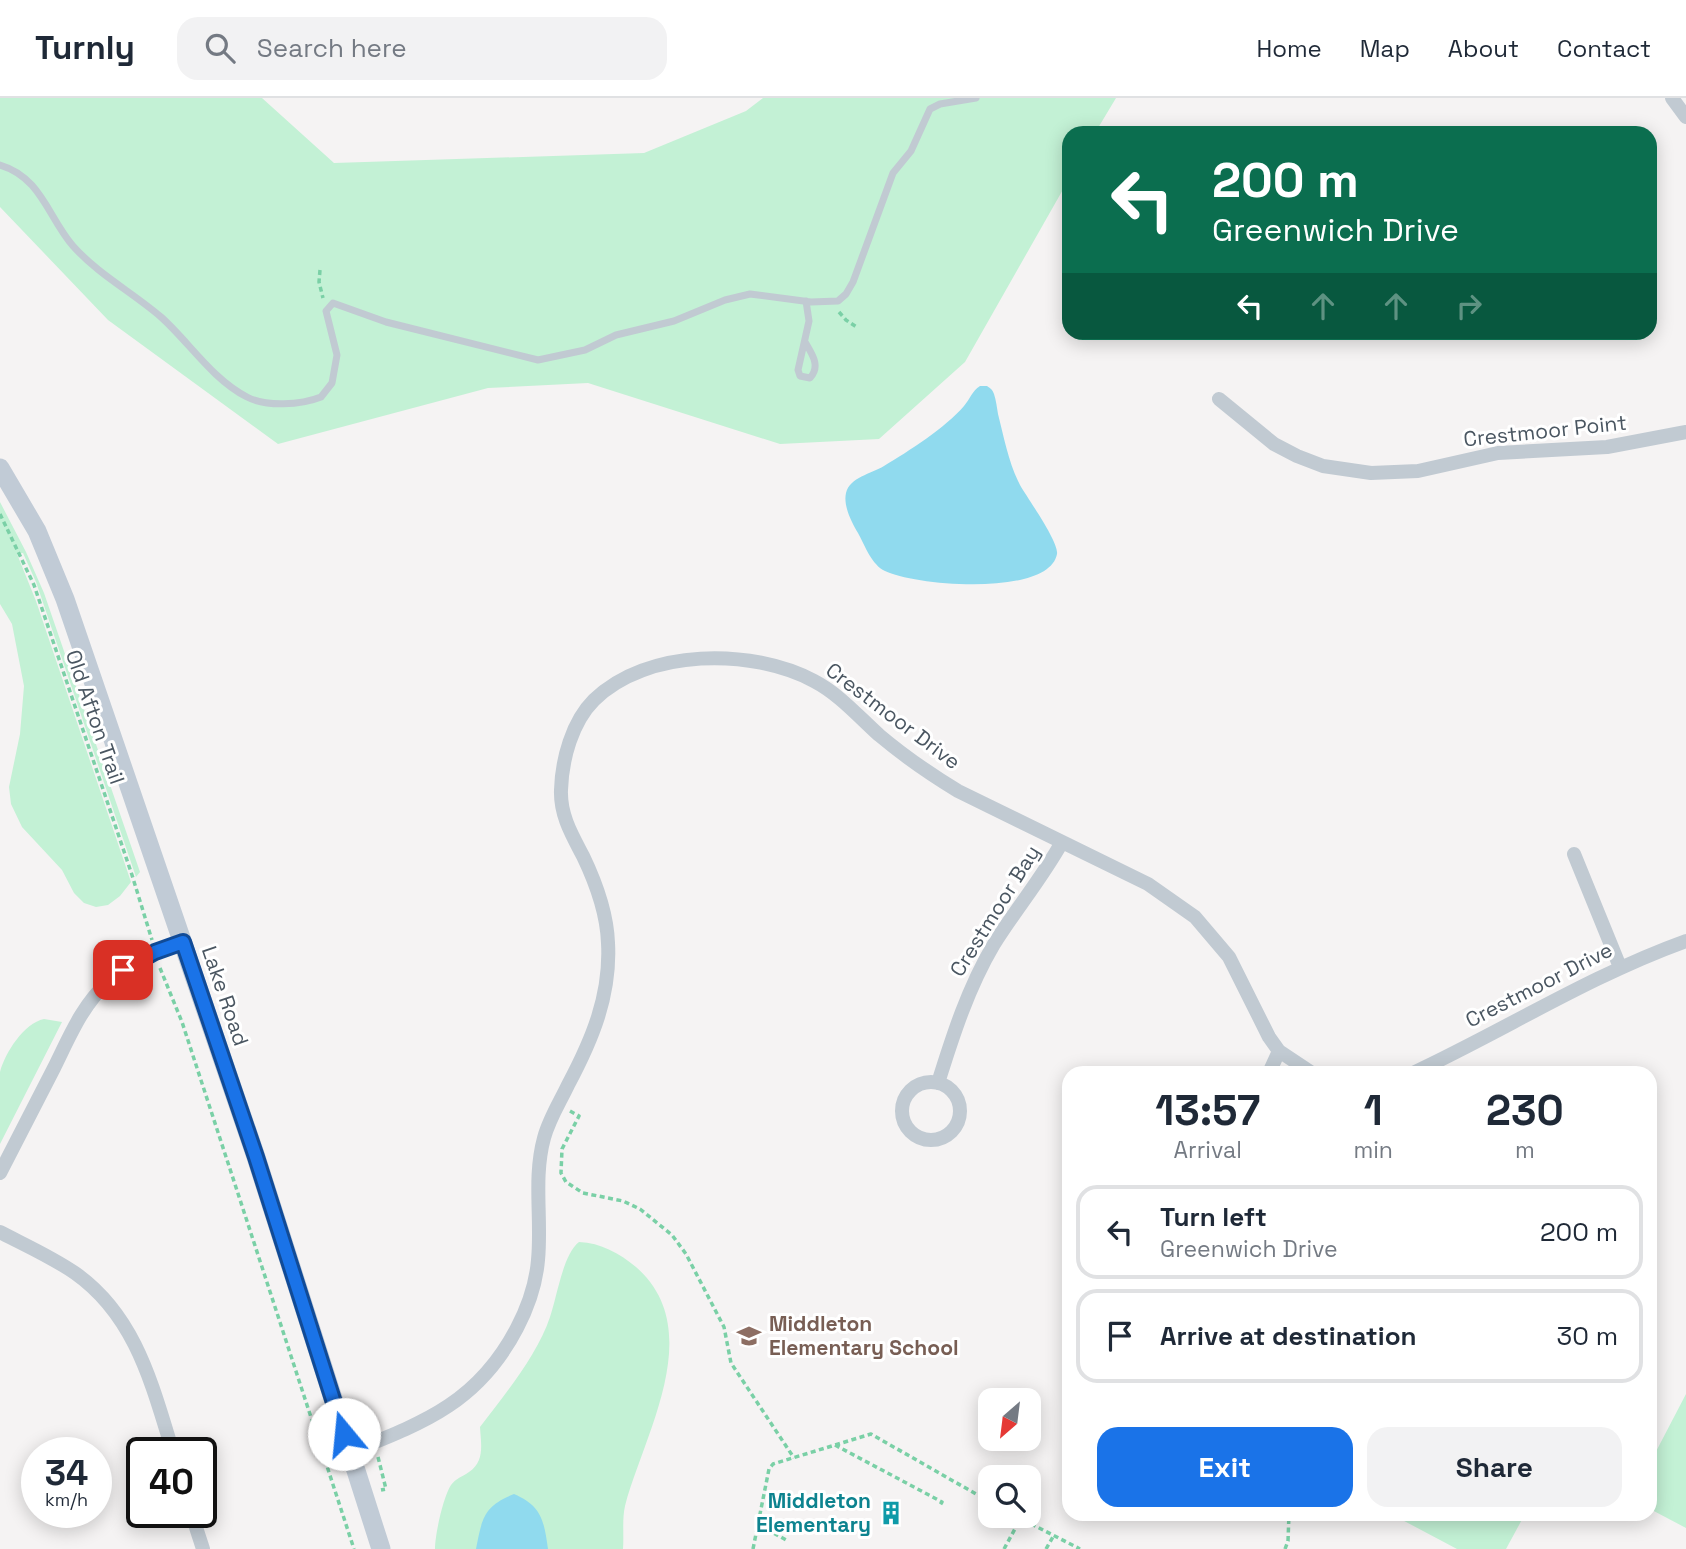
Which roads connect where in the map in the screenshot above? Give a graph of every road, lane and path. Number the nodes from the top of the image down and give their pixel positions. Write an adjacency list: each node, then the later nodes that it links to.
1 (976, 98): 7 (lane)
2 (1672, 98): 3 (street)
3 (1686, 117)
4 (0, 164): 8 (lane)
5 (320, 270): 8 (path)
6 (806, 301): 7 (lane); 8 (lane); 10 (lane)
7 (833, 302): 9 (path)
8 (327, 307)
9 (858, 328)
10 (805, 342)
11 (1219, 399): 12 (street, Crestmoor Point)
12 (1686, 432)
13 (0, 468): 18 (street, Lake Road)
14 (0, 514): 17 (path, Old Afton Trail)
15 (1062, 842): 22 (street, Crestmoor Drive); 26 (street, Crestmoor Bay); 31 (street, Crestmoor Drive)
16 (1574, 854): 20 (street)
17 (150, 935)
18 (183, 942): 28 (street); 33 (street, Lake Road)
19 (1686, 942): 20 (street, Crestmoor Drive)
20 (1620, 967): 25 (street, Crestmoor Drive)
21 (160, 971): 48 (path)
22 (1279, 1051): 23 (street); 24 (street, Crestmoor Drive)
23 (1272, 1066)
24 (1302, 1066)
25 (1426, 1066)
26 (938, 1083): 26 (street)
27 (579, 1116): 34 (path)
28 (0, 1173)
29 (0, 1231): 30 (street)
30 (168, 1437)
31 (374, 1442): 33 (street, Crestmoor Drive); 37 (path)
32 (835, 1445): 34 (path); 35 (path); 38 (path)
33 (350, 1451): 49 (street, Lake Road)
34 (794, 1458): 41 (path)
35 (892, 1476): 36 (path); 39 (path)
36 (889, 1481)
37 (386, 1489)
38 (978, 1495)
39 (939, 1507)
40 (1289, 1521): 54 (path)
41 (758, 1525): 46 (path); 50 (path)
42 (196, 1528): 47 (street)
43 (1014, 1528): 51 (path)
44 (1041, 1528): 45 (path)
45 (1054, 1535): 52 (path); 53 (path)
46 (788, 1541)
47 (203, 1549)
48 (354, 1549)
49 (381, 1549)
50 (752, 1549)
51 (1004, 1549)
52 (1046, 1549)
53 (1080, 1549)
54 (1285, 1549)

